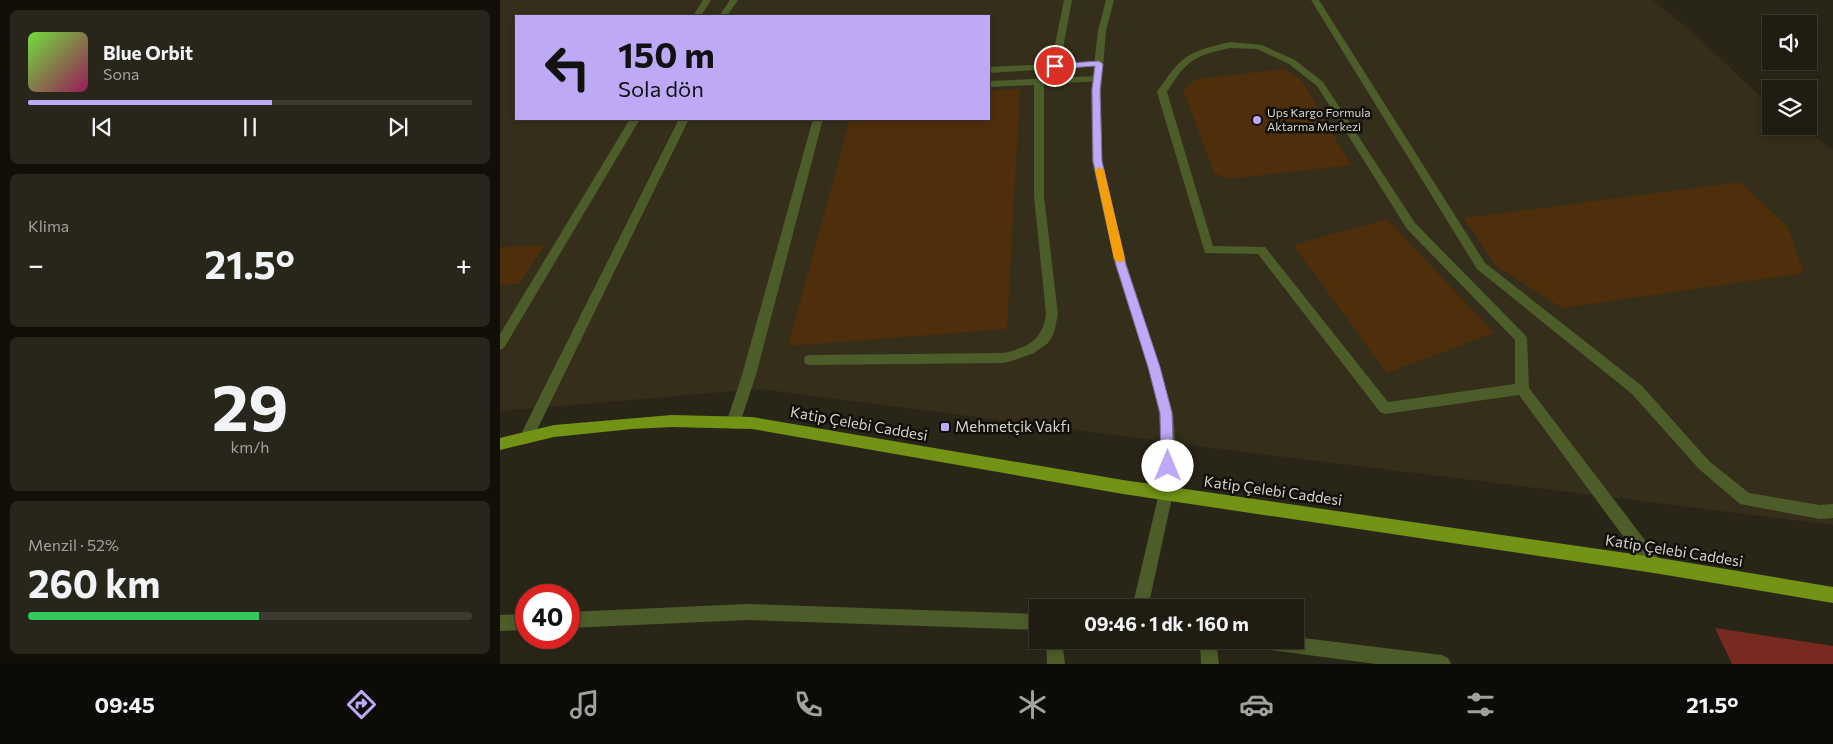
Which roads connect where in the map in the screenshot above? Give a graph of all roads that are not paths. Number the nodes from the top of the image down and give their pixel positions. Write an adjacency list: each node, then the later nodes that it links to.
1 (706, 0): 6 (street)
2 (734, 0): 7 (street)
3 (1068, 0): 9 (street)
4 (1110, 0): 8 (street)
5 (1315, 0): 24 (street)
6 (698, 15)
7 (724, 15)
8 (1099, 64): 9 (street); 11 (street)
9 (1055, 66): 10 (street)
10 (990, 70)
11 (1097, 79): 12 (street); 23 (street)
12 (1040, 82): 13 (street); 18 (street)
13 (990, 84)
14 (634, 120): 17 (street)
15 (684, 120): 21 (street)
16 (818, 120): 20 (street)
17 (500, 345)
18 (810, 360)
19 (1522, 389): 19 (street); 25 (street)
20 (733, 423): 21 (main road, Katip Çelebi Caddesi); 23 (main road, Katip Çelebi Caddesi)
21 (526, 438): 22 (main road, Katip Çelebi Caddesi)
22 (500, 444)
23 (1166, 494): 25 (main road, Katip Çelebi Caddesi); 27 (street)
24 (1833, 511)
25 (1654, 565): 26 (main road, Katip Çelebi Caddesi)
26 (1833, 594)
27 (1142, 599)
28 (580, 620): 30 (street)
29 (515, 622): 31 (street)
30 (1029, 622)
31 (500, 623)
32 (1304, 646): 37 (street)
33 (1055, 649): 35 (street)
34 (1209, 649): 36 (street)
35 (1056, 664)
36 (1210, 664)
37 (1442, 664)

